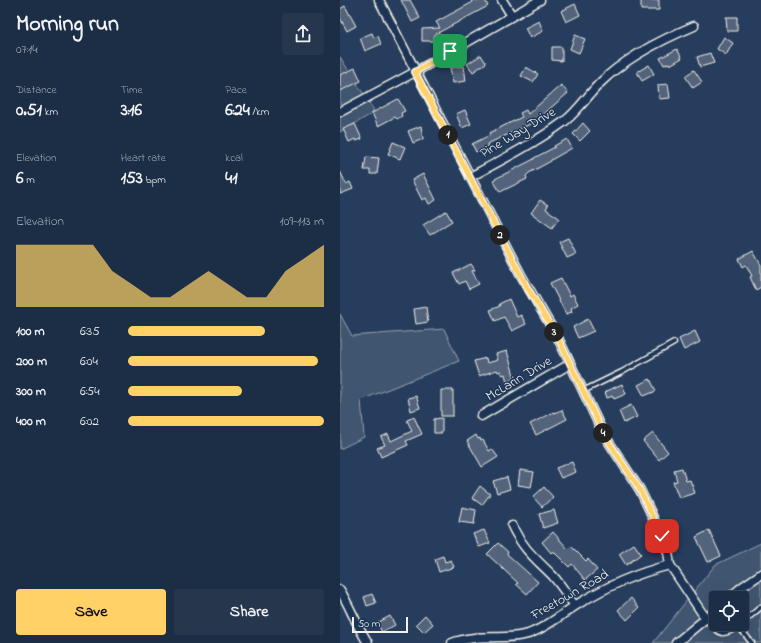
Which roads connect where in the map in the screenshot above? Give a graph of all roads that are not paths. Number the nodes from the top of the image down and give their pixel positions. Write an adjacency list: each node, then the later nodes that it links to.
1 (379, 0): 6 (street)
2 (502, 0): 4 (street)
3 (540, 0): 4 (street)
4 (512, 16): 6 (street)
5 (694, 26): 8 (street, Pine Way Drive)
6 (415, 72): 7 (street); 8 (street)
7 (340, 112)
8 (470, 177): 10 (street)
9 (674, 343): 11 (lane)
10 (570, 364): 11 (street); 12 (street, McLarin Drive)
11 (583, 391): 14 (street)
12 (481, 416)
13 (512, 526): 18 (street)
14 (670, 565): 18 (street, Freetown Road); 22 (street)
15 (761, 574): 17 (street)
16 (340, 590): 27 (street)
17 (737, 591)
18 (575, 606): 28 (street, Freetown Road)
19 (761, 607): 21 (lane)
20 (709, 616): 22 (street)
21 (749, 617)
22 (706, 619): 23 (lane); 29 (street)
23 (709, 623)
24 (717, 631): 25 (lane)
25 (730, 631)
26 (744, 631): 30 (lane)
27 (368, 643)
28 (452, 643)
29 (676, 643)
30 (752, 643)

